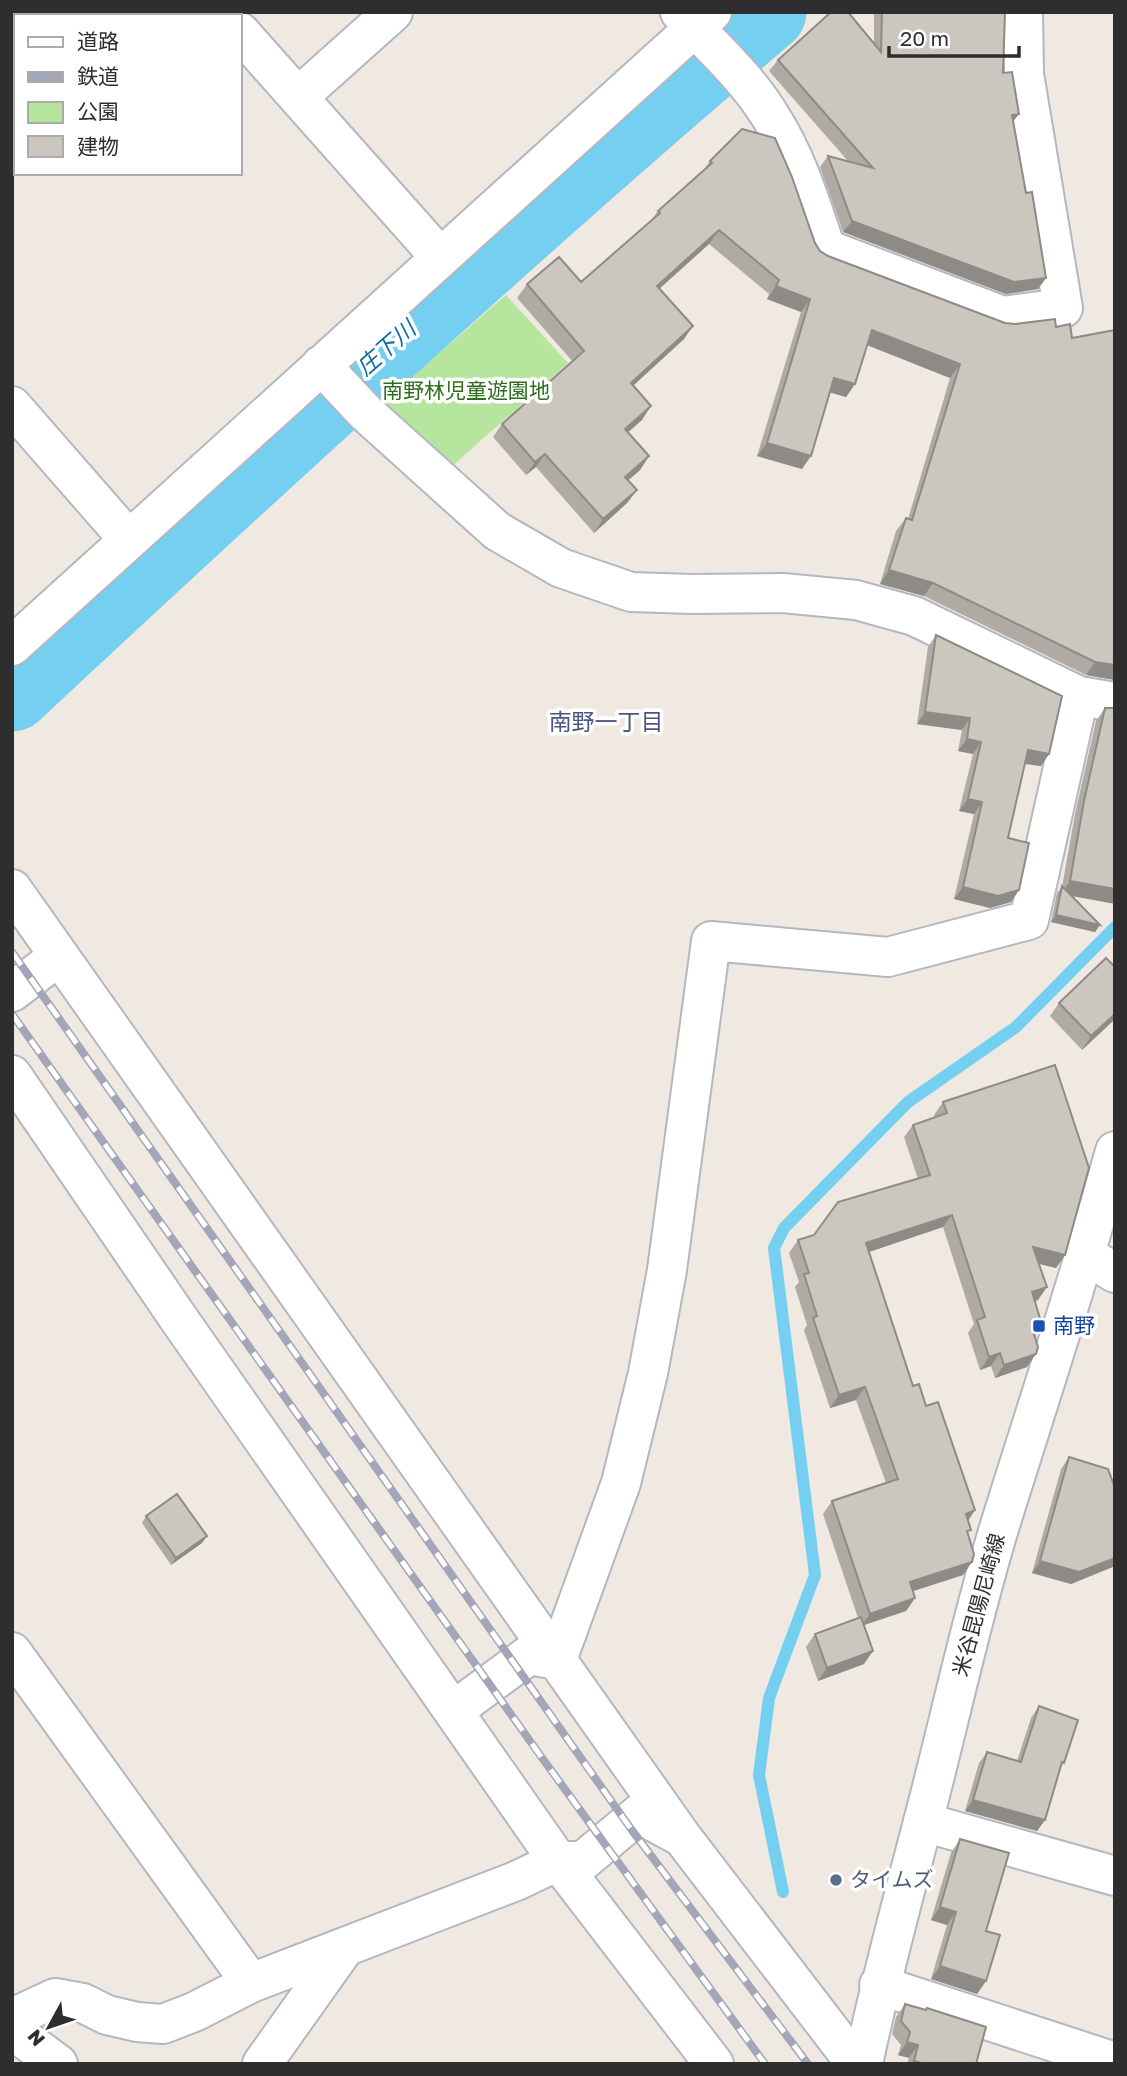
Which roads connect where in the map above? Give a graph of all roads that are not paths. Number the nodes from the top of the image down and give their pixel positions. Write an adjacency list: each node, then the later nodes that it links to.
1 (393, 12): 5 (street)
2 (1023, 12): 3 (street)
3 (705, 32): 6 (street)
4 (242, 34): 5 (street)
5 (298, 97): 6 (street)
6 (440, 257): 7 (street)
7 (336, 381): 9 (street); 11 (street)
8 (12, 406): 9 (street)
9 (129, 540): 10 (street)
10 (12, 646)
11 (1097, 699): 19 (street)
12 (12, 889): 13 (street)
13 (59, 956): 14 (street); 19 (street)
14 (12, 992)
15 (12, 1075): 20 (street)
16 (1115, 1151): 17 (street, 米谷昆陽尼崎線)
17 (1100, 1264): 21 (street, 米谷昆陽尼崎線)
18 (12, 1652): 26 (street)
19 (557, 1660): 20 (street); 22 (street)
20 (453, 1711): 23 (street)
21 (923, 1822): 24 (street); 27 (street, 米谷昆陽尼崎線)
22 (682, 1837): 23 (street); 34 (street)
23 (558, 1861): 25 (street); 33 (street)
24 (1115, 1876)
25 (345, 1947): 26 (street); 32 (street)
26 (251, 1983): 28 (street)
27 (879, 1985): 30 (street); 35 (street, 米谷昆陽尼崎線)
28 (12, 2018)
29 (12, 2030): 31 (street)
30 (1115, 2062)
31 (58, 2064)
32 (262, 2064)
33 (714, 2064)
34 (856, 2064)
35 (863, 2064)

